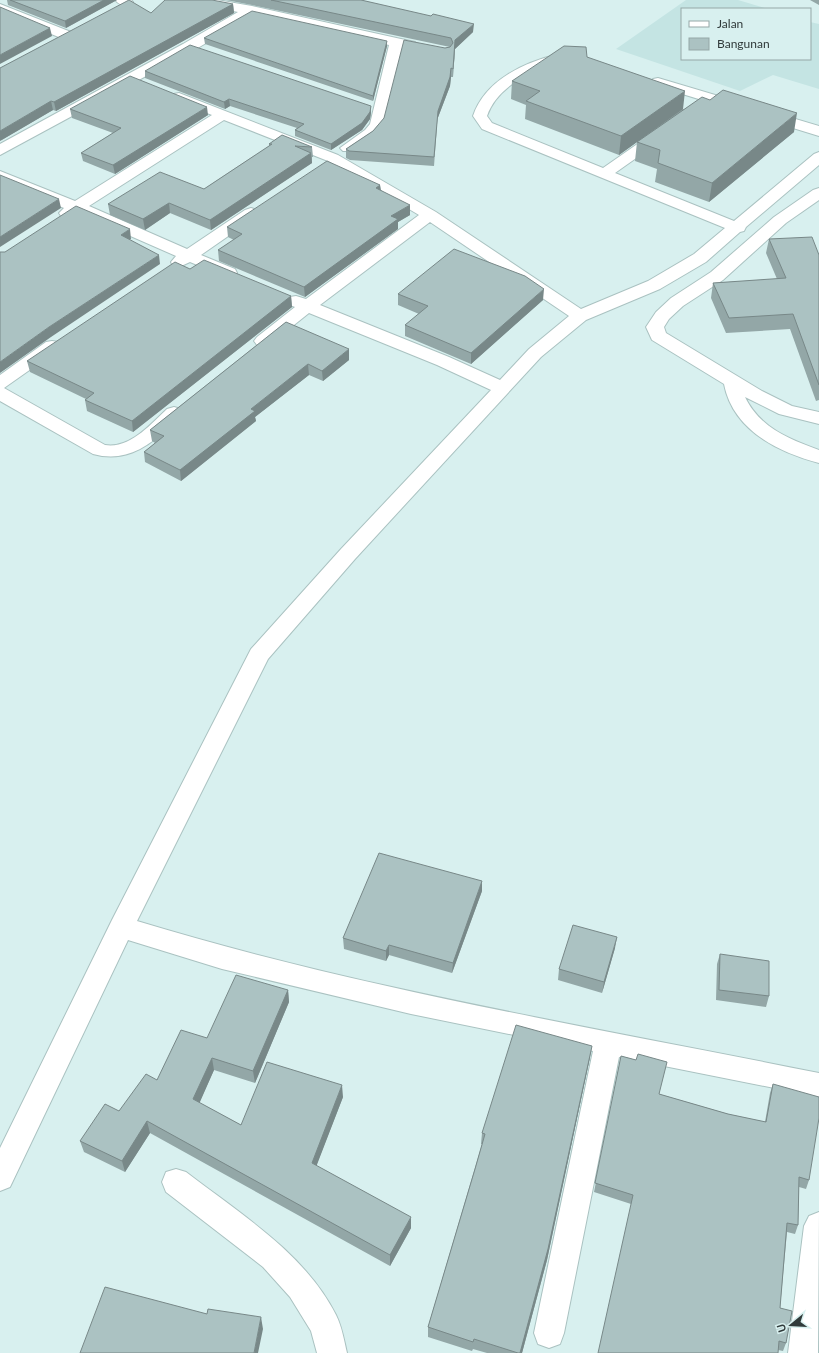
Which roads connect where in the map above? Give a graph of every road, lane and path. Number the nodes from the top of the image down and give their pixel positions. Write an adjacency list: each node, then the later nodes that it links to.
1 (198, 0): 3 (street)
2 (0, 8): 5 (street)
3 (252, 10): 7 (street); 8 (street)
4 (79, 28): 5 (street)
5 (66, 35): 6 (street)
6 (52, 42)
7 (397, 42): 9 (street); 15 (street)
8 (190, 45): 10 (street); 13 (street)
9 (424, 47)
10 (209, 52)
11 (570, 57): 23 (street)
12 (642, 77): 18 (street)
13 (130, 78): 16 (street); 19 (street)
14 (365, 105): 15 (street)
15 (380, 110): 21 (street)
16 (222, 114): 21 (street); 26 (street)
17 (672, 126): 23 (street)
18 (819, 131)
19 (0, 150)
20 (819, 157): 30 (street)
21 (333, 158): 22 (street); 28 (street)
22 (320, 167)
23 (604, 174): 30 (street)
24 (0, 176): 26 (street)
25 (819, 192): 39 (street)
26 (77, 207): 29 (street); 31 (street)
27 (260, 207): 31 (street)
28 (430, 215): 35 (street); 36 (street)
29 (52, 223)
30 (738, 228): 36 (street)
31 (188, 256): 32 (street); 33 (street)
32 (164, 271)
33 (244, 279)
34 (279, 294): 35 (street)
35 (307, 306): 38 (street); 41 (street)
36 (580, 316): 41 (street)
37 (63, 338): 40 (street)
38 (253, 350)
39 (733, 382): 44 (street); 45 (street)
40 (0, 384)
41 (502, 388): 46 (street)
42 (0, 393): 43 (street)
43 (186, 404)
44 (819, 418)
45 (819, 457)
46 (121, 928): 47 (street); 49 (street)
47 (608, 1044): 48 (street); 52 (street)
48 (819, 1085)
49 (0, 1178)
50 (176, 1182): 53 (street)
51 (819, 1226): 54 (street)
52 (549, 1333)
53 (332, 1353)
54 (804, 1353)

